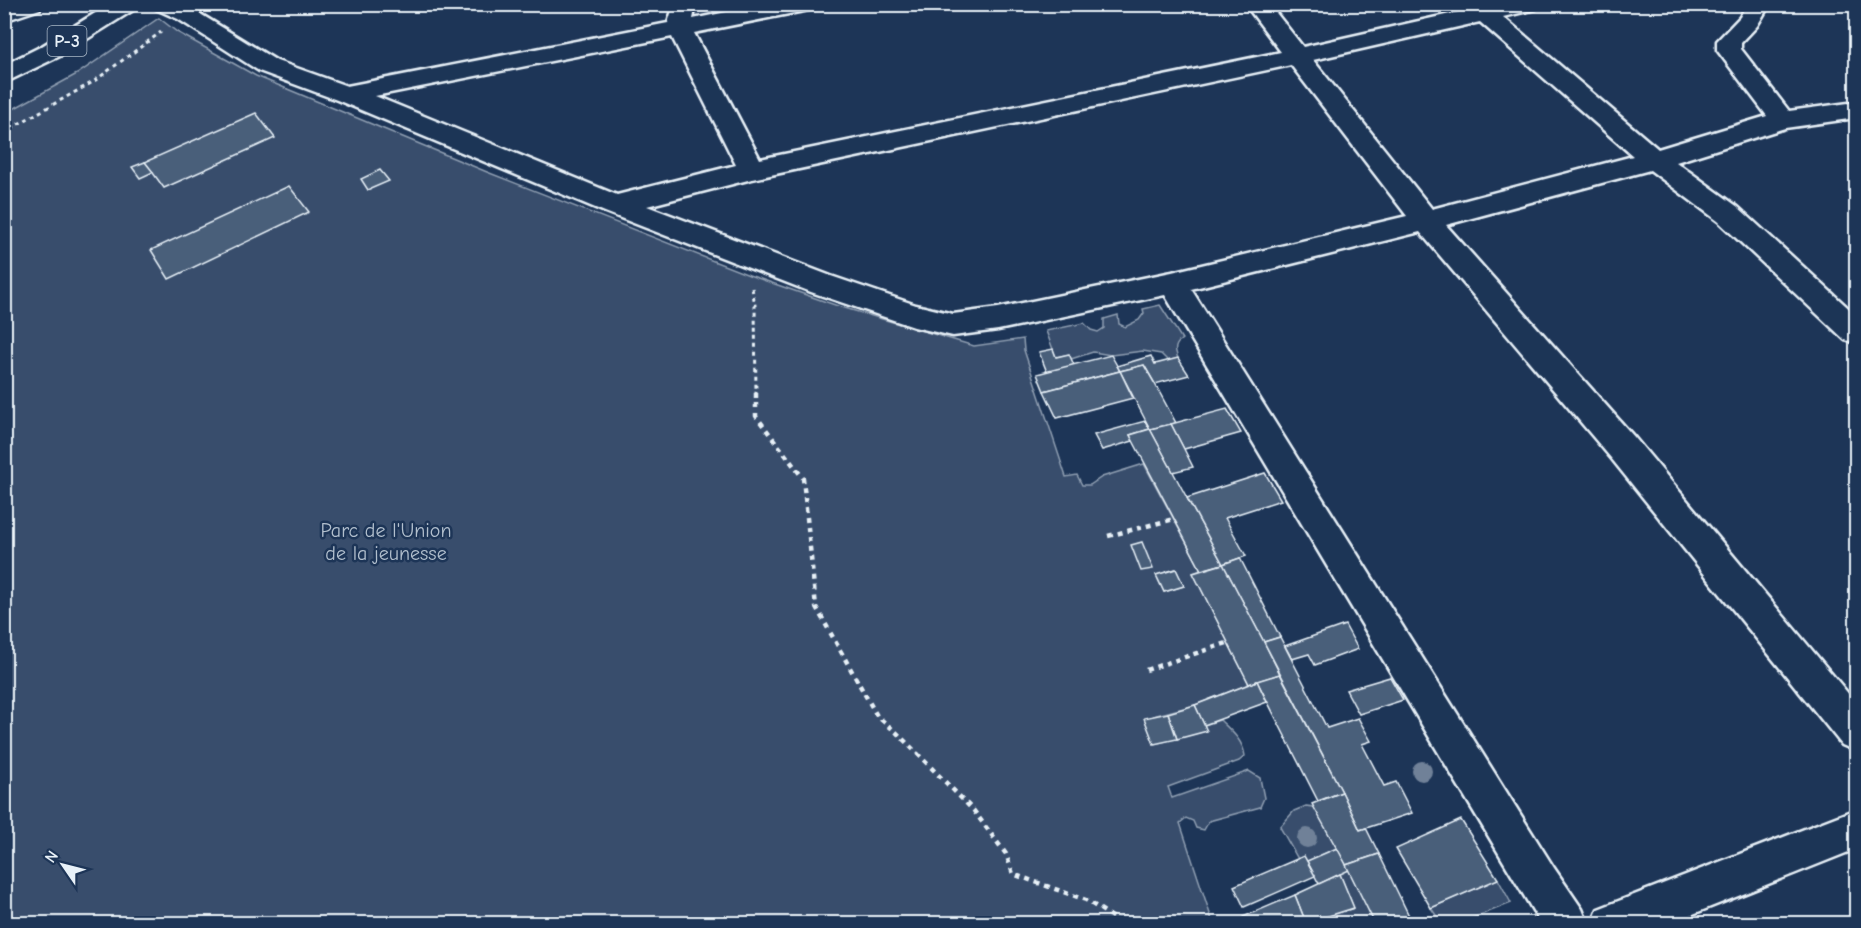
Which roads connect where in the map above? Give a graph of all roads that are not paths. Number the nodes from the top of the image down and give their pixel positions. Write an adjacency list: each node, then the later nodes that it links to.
1 (32, 4): 9 (main road)
2 (127, 4): 12 (main road, P-3)
3 (804, 4): 10 (main road)
4 (1256, 4): 11 (main road)
5 (1528, 4): 8 (main road)
6 (1759, 4): 15 (main road)
7 (175, 9): 13 (main road)
8 (1480, 9): 11 (main road); 16 (main road)
9 (4, 14)
10 (682, 16): 13 (main road); 17 (main road)
11 (1297, 56): 17 (main road); 19 (main road)
12 (4, 75)
13 (346, 94): 18 (main road)
14 (1857, 110): 15 (main road)
15 (1783, 120): 16 (main road)
16 (1654, 160): 19 (main road); 21 (main road)
17 (752, 170): 18 (main road)
18 (615, 205): 20 (main road)
19 (1426, 221): 20 (main road); 22 (main road)
20 (1172, 283): 24 (main road)
21 (1857, 332)
22 (1857, 732)
23 (1857, 829): 25 (main road)
24 (1567, 924)
25 (1613, 924)

